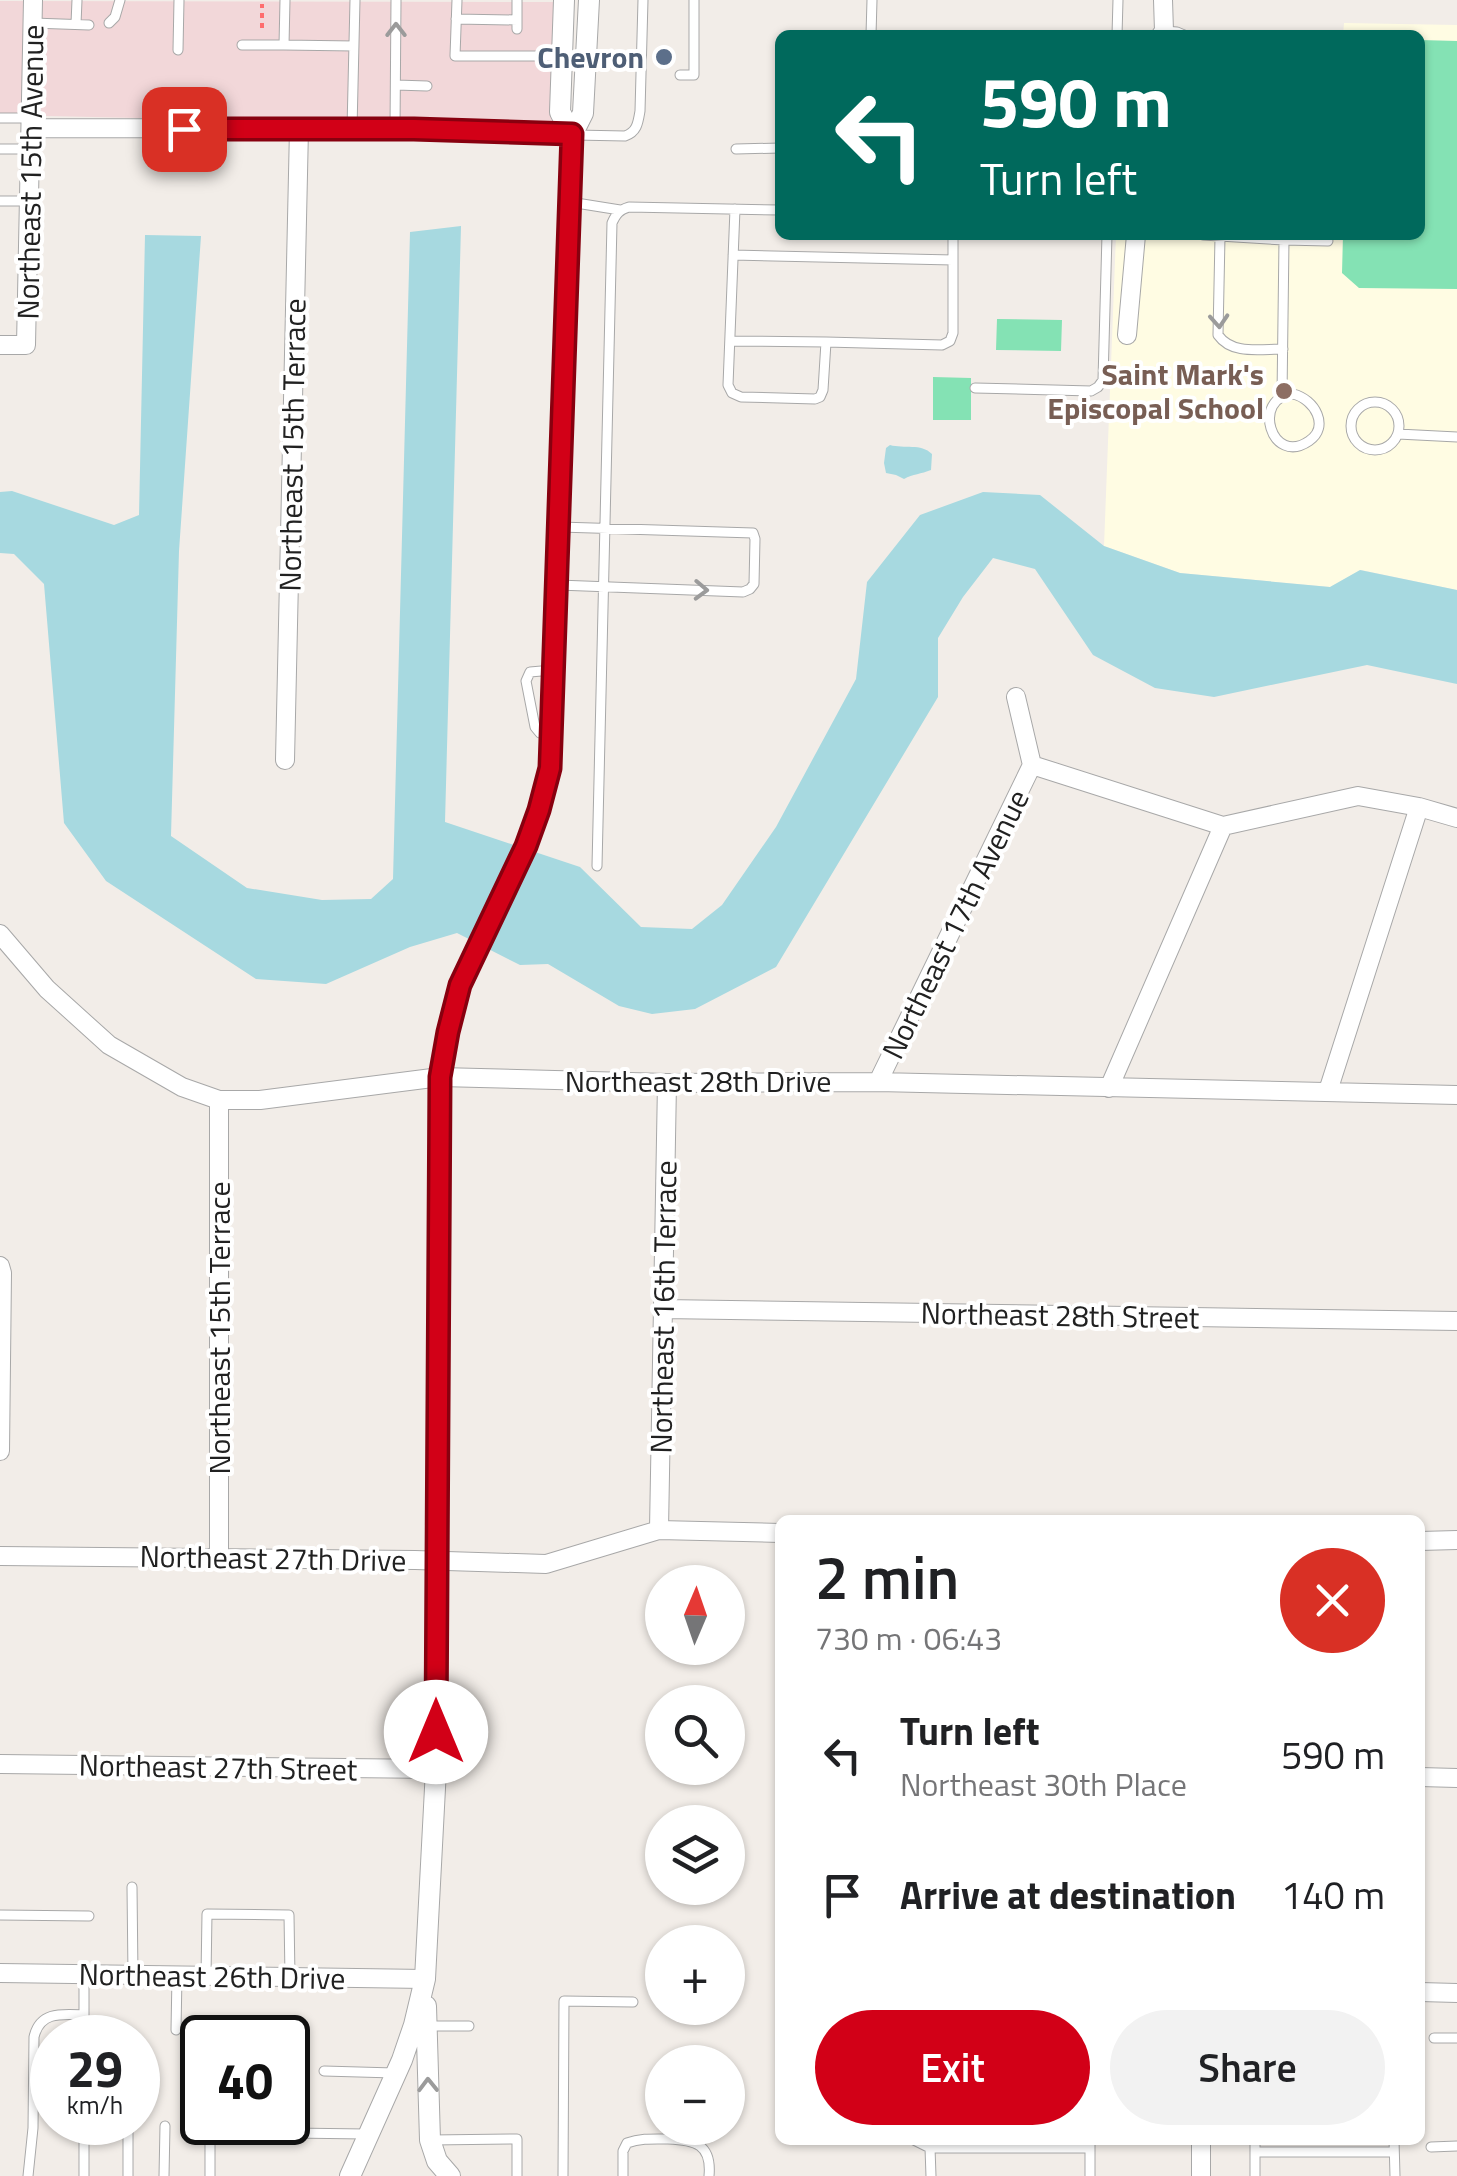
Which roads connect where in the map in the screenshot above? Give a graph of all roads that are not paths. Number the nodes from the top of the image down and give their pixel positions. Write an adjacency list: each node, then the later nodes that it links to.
1 (34, 0): 18 (street, Northeast 15th Avenue)
2 (77, 0): 20 (lane)
3 (120, 0): 19 (lane)
4 (179, 0): 28 (lane)
5 (285, 0): 26 (lane)
6 (354, 0): 27 (lane)
7 (396, 0): 31 (lane, one-way to 7)
8 (457, 0): 17 (lane)
9 (518, 0): 17 (lane)
10 (564, 0): 29 (street)
11 (589, 0): 38 (street)
12 (644, 0): 38 (lane)
13 (694, 0): 30 (lane)
14 (872, 0): 22 (lane)
15 (1118, 0): 23 (lane)
16 (1164, 0): 24 (street)
17 (456, 20): 29 (lane)
18 (33, 23): 20 (lane); 34 (street, Northeast 15th Avenue)
19 (110, 23)
20 (76, 24): 21 (lane)
21 (89, 25)
22 (871, 30)
23 (1117, 30)
24 (1163, 30)
25 (242, 45): 26 (lane)
26 (284, 45): 27 (lane)
27 (354, 46): 36 (lane)
28 (178, 50)
29 (563, 56): 38 (street)
30 (680, 75)
31 (396, 85): 32 (lane); 37 (lane)
32 (427, 86)
33 (0, 118): 34 (lane)
34 (31, 123): 35 (street); 42 (street, Northeast 15th Avenue)
35 (299, 129): 36 (street); 73 (street, Northeast 15th Terrace)
36 (352, 129): 37 (street)
37 (395, 129): 38 (street)
38 (572, 134): 45 (street)
39 (775, 148): 41 (lane)
40 (0, 149): 42 (lane)
41 (736, 149)
42 (30, 150): 44 (street, Northeast 15th Avenue)
43 (0, 201): 44 (lane)
44 (29, 201): 60 (street, Northeast 15th Avenue)
45 (570, 202): 47 (lane); 66 (street)
46 (735, 209): 47 (lane); 48 (lane); 55 (lane)
47 (620, 210): 67 (lane)
48 (775, 210)
49 (954, 240): 56 (lane)
50 (1107, 240): 62 (lane)
51 (1136, 240): 57 (street)
52 (1220, 240): 61 (lane, one-way to 61)
53 (1284, 240): 54 (lane); 61 (lane)
54 (1328, 240)
55 (733, 255): 56 (lane); 58 (lane)
56 (953, 260): 59 (lane)
57 (1128, 335)
58 (730, 340): 59 (lane); 59 (lane)
59 (826, 342)
60 (0, 345)
61 (1282, 349): 63 (lane)
62 (974, 388)
63 (1282, 396): 63 (lane)
64 (1398, 434): 64 (lane); 65 (lane)
65 (1457, 437)
66 (560, 526): 67 (lane); 68 (street)
67 (606, 528): 69 (lane); 69 (lane, one-way to 67)
68 (558, 584): 69 (lane); 70 (street)
69 (603, 586): 78 (lane)
70 (555, 670): 72 (street); 72 (lane)
71 (1016, 697): 74 (street)
72 (553, 738): 80 (street)
73 (286, 760)
74 (1032, 766): 77 (street); 81 (street, Northeast 17th Avenue)
75 (1419, 808): 76 (street); 77 (street); 84 (street)
76 (1457, 818)
77 (1223, 826): 83 (street)
78 (597, 866)
79 (0, 934): 86 (street, Northeast 28th Drive)
80 (440, 1077): 82 (street, Northeast 28th Drive); 86 (street, Northeast 28th Drive); 97 (street)
81 (878, 1082): 82 (street, Northeast 28th Drive); 83 (street, Northeast 28th Drive)
82 (667, 1084): 88 (street, Northeast 16th Terrace)
83 (1109, 1088): 84 (street, Northeast 28th Drive)
84 (1328, 1091): 85 (street, Northeast 28th Drive)
85 (1457, 1096)
86 (219, 1100): 96 (street, Northeast 15th Terrace)
87 (0, 1266): 90 (street)
88 (662, 1308): 89 (street, Northeast 28th Street); 91 (street, Northeast 16th Terrace)
89 (1457, 1320)
90 (0, 1450)
91 (659, 1530): 92 (street, Northeast 27th Drive); 97 (street, Northeast 27th Drive)
92 (775, 1533)
93 (1457, 1540): 94 (street)
94 (1425, 1541)
95 (0, 1556): 96 (street, Northeast 27th Drive)
96 (219, 1557): 97 (street, Northeast 27th Drive)
97 (435, 1560): 99 (street)
98 (0, 1764): 99 (street, Northeast 27th Street)
99 (436, 1769): 111 (street)
100 (1425, 1777): 101 (street)
101 (1457, 1778)
102 (132, 1887): 107 (lane)
103 (0, 1914): 104 (lane)
104 (89, 1916)
105 (0, 1973): 106 (street, Northeast 26th Drive)
106 (84, 1974): 107 (street, Northeast 26th Drive); 116 (lane)
107 (133, 1975): 108 (street, Northeast 26th Drive)
108 (177, 1976): 109 (street, Northeast 26th Drive); 119 (lane)
109 (206, 1976): 110 (street, Northeast 26th Drive); 110 (lane)
110 (290, 1978): 111 (street, Northeast 26th Drive)
111 (425, 1980): 117 (street)
112 (1425, 1992): 113 (street)
113 (1457, 1993)
114 (632, 2002): 149 (lane)
115 (54, 2015): 116 (lane)
116 (84, 2015)
117 (420, 2026): 118 (lane); 123 (street); 126 (street, one-way to 117)
118 (469, 2026)
119 (176, 2030)
120 (1434, 2038): 121 (lane)
121 (1457, 2038)
122 (324, 2071): 123 (lane)
123 (396, 2073): 125 (street)
124 (164, 2126): 144 (lane)
125 (369, 2134): 145 (lane); 146 (street)
126 (430, 2140): 147 (street); 148 (lane)
127 (31, 2145): 141 (lane)
128 (84, 2145): 142 (lane)
129 (128, 2145): 143 (lane)
130 (924, 2145): 138 (lane)
131 (956, 2145): 138 (lane)
132 (1090, 2145): 153 (lane)
133 (1201, 2145): 154 (street)
134 (1255, 2145): 139 (lane)
135 (1394, 2145): 140 (lane)
136 (1457, 2146): 137 (lane)
137 (1431, 2147)
138 (930, 2148): 152 (lane)
139 (1255, 2152): 140 (lane); 155 (lane)
140 (1394, 2152): 156 (lane)
141 (28, 2176)
142 (84, 2176)
143 (128, 2176)
144 (164, 2176)
145 (210, 2176)
146 (350, 2176)
147 (450, 2176)
148 (517, 2176)
149 (563, 2176)
150 (622, 2176): 151 (lane)
151 (709, 2176)
152 (931, 2176)
153 (1090, 2176)
154 (1201, 2176)
155 (1255, 2176)
156 (1395, 2176)

